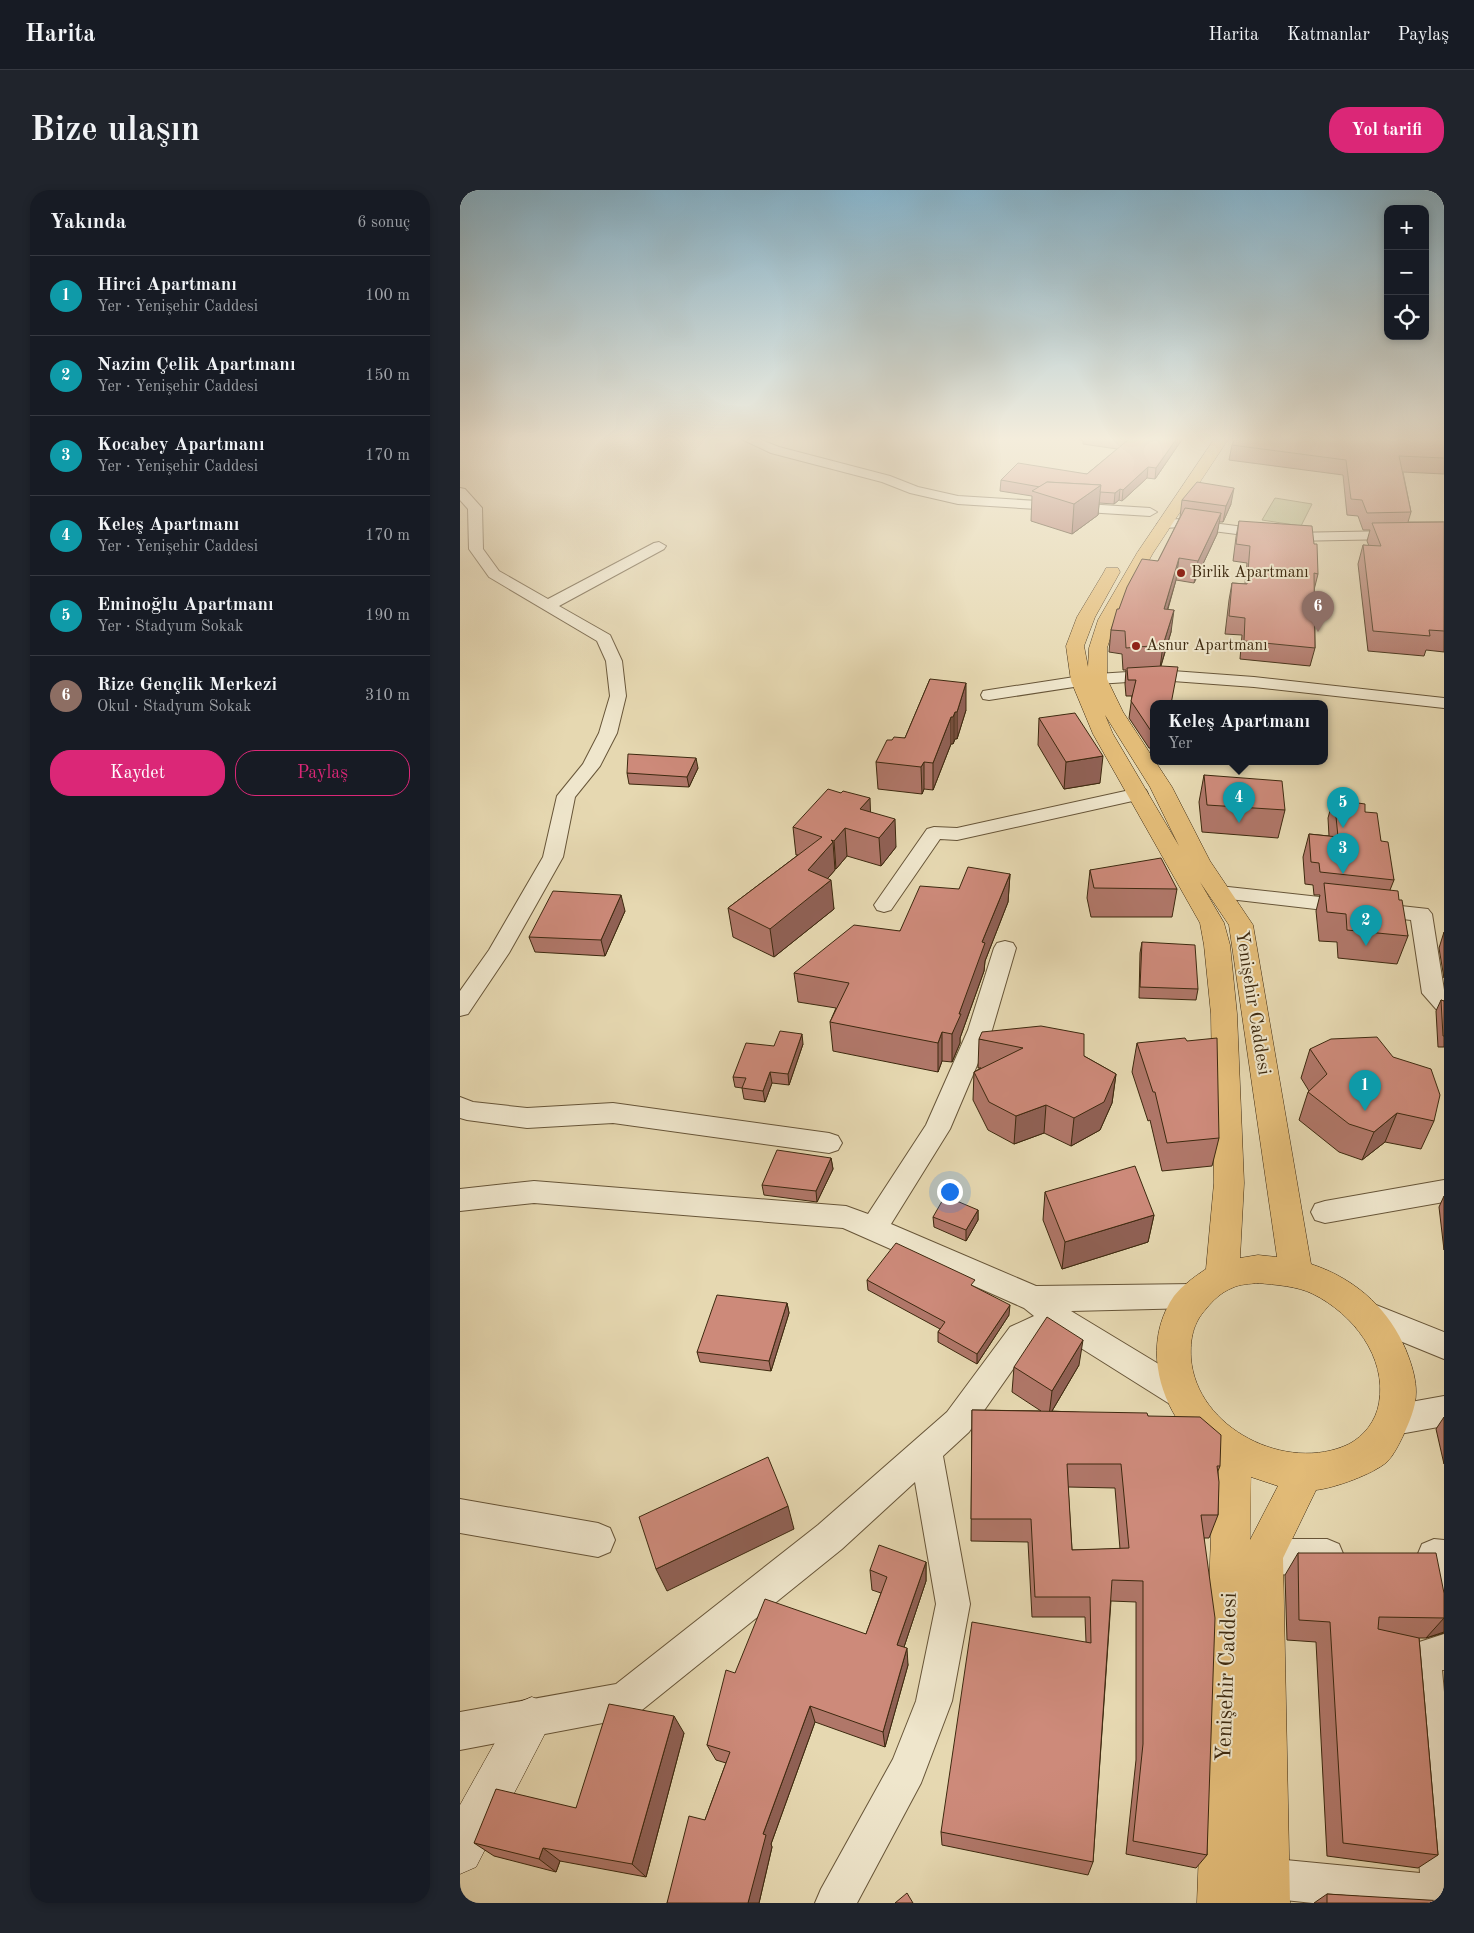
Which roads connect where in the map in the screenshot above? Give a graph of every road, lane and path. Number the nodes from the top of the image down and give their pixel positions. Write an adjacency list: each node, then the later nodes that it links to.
1 (473, 518): 8 (street)
2 (1135, 518): 4 (street)
3 (1168, 518): 5 (main road)
4 (1145, 519)
5 (1164, 524): 6 (street); 11 (main road)
6 (1444, 534)
7 (659, 546): 10 (street)
8 (468, 551): 10 (street)
9 (1122, 555): 11 (main road)
10 (547, 606): 19 (street)
11 (1089, 680): 12 (street); 13 (street); 14 (main road, Yenişehir Caddesi); 15 (main road, Yenişehir Caddesi)
12 (988, 695)
13 (1444, 703)
14 (1139, 794): 16 (street); 27 (main road, Yenişehir Caddesi)
15 (1219, 892): 18 (street); 26 (main road, Yenişehir Caddesi)
16 (884, 905)
17 (1005, 948): 25 (street)
18 (1444, 1003)
19 (460, 1008)
20 (460, 1106): 21 (street)
21 (829, 1143)
22 (1444, 1191): 24 (street)
23 (460, 1200): 25 (street)
24 (1325, 1212)
25 (873, 1229): 29 (street)
26 (1296, 1273): 27 (main road); 30 (main road)
27 (1222, 1277): 28 (main road)
28 (1194, 1296): 29 (street); 32 (main road)
29 (1047, 1309): 32 (street); 35 (street)
30 (1366, 1314): 31 (street); 34 (main road)
31 (1444, 1346)
32 (1184, 1396): 36 (main road)
33 (1444, 1411): 34 (street)
34 (1394, 1420): 37 (main road)
35 (926, 1451): 45 (street); 50 (street)
36 (1233, 1451): 37 (main road); 51 (main road, Yenişehir Caddesi)
37 (1305, 1473): 40 (main road, Yenişehir Caddesi)
38 (460, 1516): 39 (street)
39 (598, 1540)
40 (1262, 1556): 41 (street); 48 (main road, Yenişehir Caddesi)
41 (1358, 1556)
42 (1428, 1556): 43 (street)
43 (1444, 1612)
44 (1444, 1652): 49 (street)
45 (532, 1718): 46 (street); 47 (street)
46 (460, 1731)
47 (460, 1851)
48 (1266, 1891): 49 (street)
49 (1443, 1896)
50 (835, 1903)
51 (1221, 1903)

